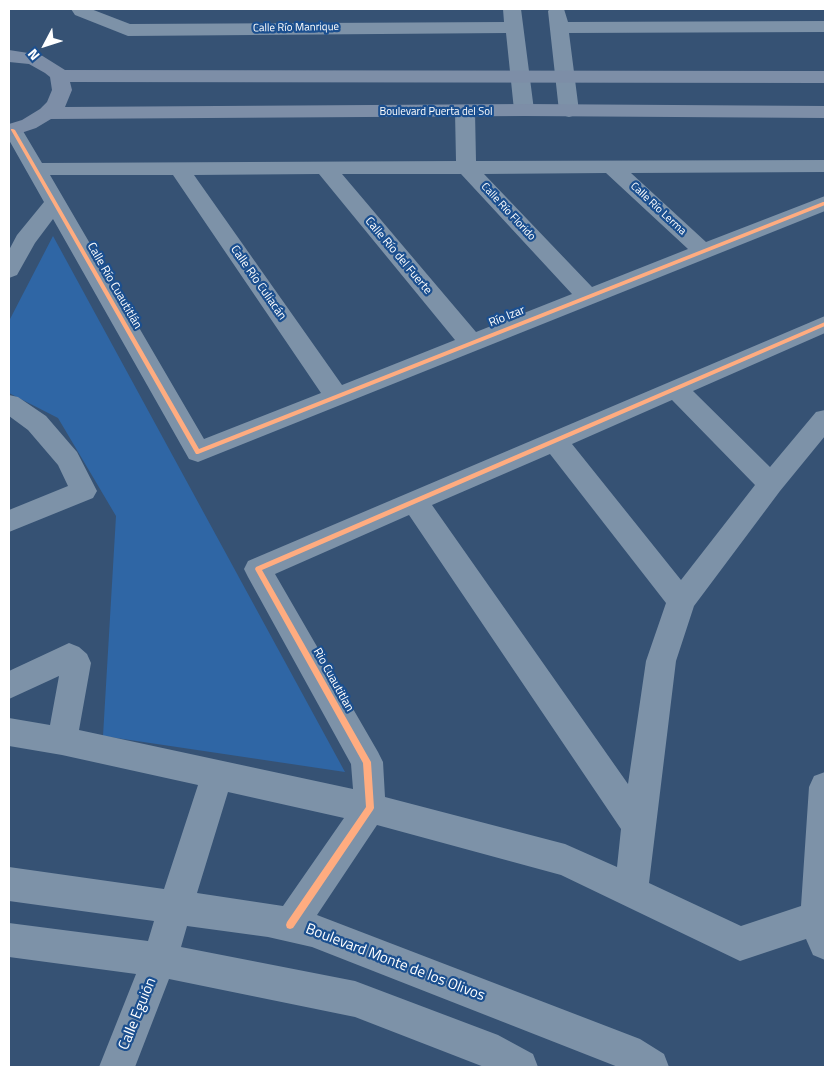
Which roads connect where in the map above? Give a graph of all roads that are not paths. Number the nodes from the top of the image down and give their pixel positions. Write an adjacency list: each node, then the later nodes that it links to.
1 (556, 9): 7 (street)
2 (81, 10): 3 (street, Calle Río Manrique)
3 (435, 17): 4 (street, Calle Río Manrique)
4 (513, 18): 10 (street)
5 (638, 18): 6 (street); 7 (street)
6 (825, 27)
7 (559, 28): 12 (street)
8 (9, 56): 9 (main road)
9 (59, 76): 10 (main road); 17 (main road)
10 (521, 77): 12 (main road); 13 (street)
11 (825, 77): 12 (main road)
12 (565, 78): 14 (street)
13 (524, 110): 14 (main road, Boulevard Puerta del Sol); 15 (main road, Boulevard Puerta del Sol)
14 (569, 111): 16 (main road, Boulevard Puerta del Sol)
15 (465, 112): 17 (main road, Boulevard Puerta del Sol); 20 (street)
16 (825, 112)
17 (47, 113): 18 (main road)
18 (11, 131): 23 (street, Calle Río Cuautitlán)
19 (825, 166): 22 (street)
20 (466, 167): 21 (street); 22 (street); 29 (street, Calle Río Florido)
21 (325, 168): 24 (street); 31 (street, Calle Río del Fuerte)
22 (613, 168): 27 (street, Calle Río Lerma)
23 (35, 169): 24 (street); 26 (street, Calle Río Cuautitlán)
24 (179, 169): 33 (street, Calle Río Culiacán)
25 (825, 203): 27 (street, Río Izar)
26 (54, 204): 28 (street); 37 (street, Calle Río Cuautitlán)
27 (703, 251): 29 (street, Río Izar)
28 (9, 270)
29 (588, 297): 31 (street, Río Izar)
30 (825, 324): 32 (street)
31 (472, 343): 33 (street, Río Izar)
32 (676, 389): 36 (street); 38 (street)
33 (336, 397): 37 (street, Río Izar)
34 (9, 404): 40 (street)
35 (825, 419): 38 (street)
36 (555, 441): 39 (street); 41 (street)
37 (198, 452)
38 (771, 484): 41 (street)
39 (414, 501): 47 (street, Rio Cuautitlan); 48 (street)
40 (9, 522)
41 (681, 600): 48 (street)
42 (9, 686): 44 (street)
43 (9, 732): 44 (street)
44 (62, 741): 45 (street)
45 (217, 775): 47 (street); 51 (street, Calle Eguión)
46 (825, 787): 53 (street)
47 (370, 808): 50 (street); 52 (street)
48 (638, 826): 50 (street)
49 (9, 884): 51 (street, Boulevard Monte de los Olivos)
50 (631, 891): 53 (street)
51 (176, 907): 52 (street, Boulevard Monte de los Olivos); 55 (street, Calle Eguión)
52 (290, 925): 58 (street, Boulevard Monte de los Olivos)
53 (821, 931)
54 (9, 940): 55 (street)
55 (159, 960): 56 (street, Calle Eguión); 57 (street)
56 (117, 1067)
57 (520, 1067)
58 (651, 1067)

